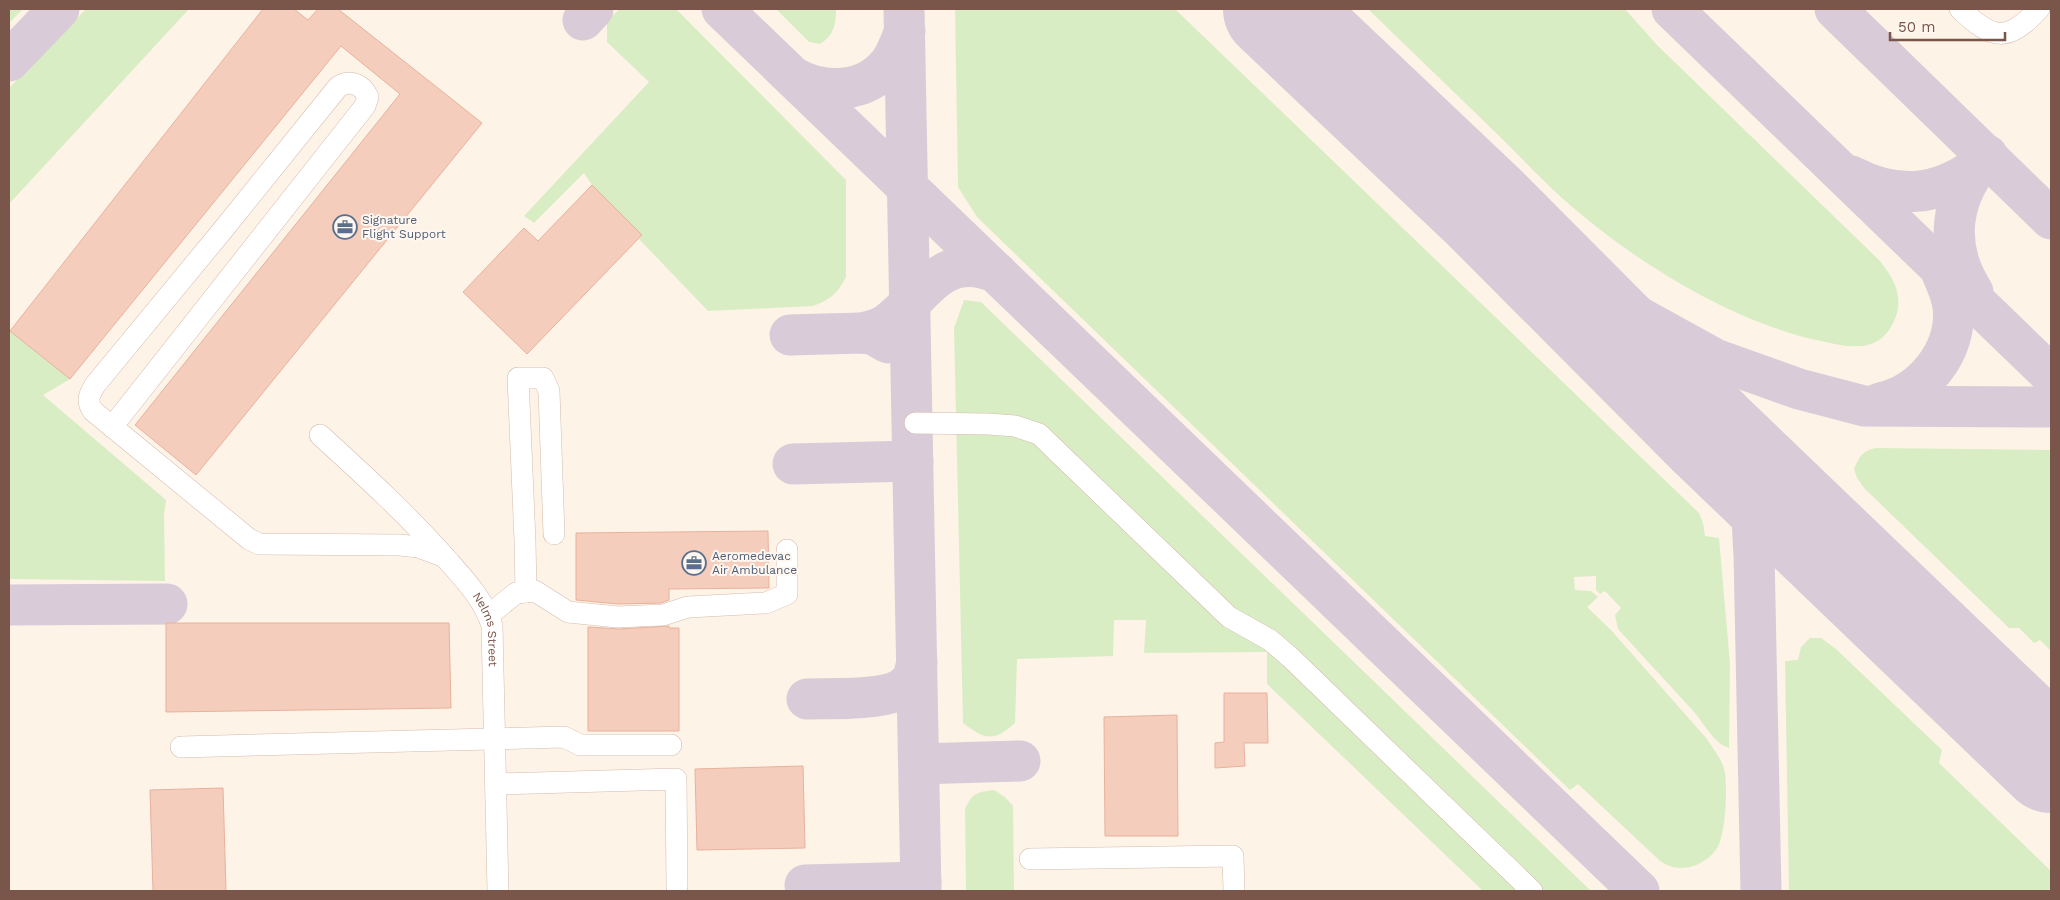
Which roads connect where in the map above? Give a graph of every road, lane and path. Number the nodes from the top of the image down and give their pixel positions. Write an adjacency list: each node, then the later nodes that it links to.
1 (1960, 9): 2 (lane)
2 (2039, 9)
3 (916, 423): 19 (lane)
4 (112, 427): 4 (lane); 8 (lane)
5 (320, 435): 8 (lane, Nelms Street)
6 (554, 534): 9 (lane)
7 (787, 550): 9 (lane)
8 (445, 557): 10 (lane, Nelms Street)
9 (526, 592): 10 (lane)
10 (489, 615): 11 (lane, Nelms Street)
11 (495, 740): 12 (lane); 13 (lane); 14 (lane, Nelms Street)
12 (671, 745)
13 (181, 747)
14 (496, 784): 17 (lane); 18 (lane, Nelms Street)
15 (1030, 859): 16 (lane)
16 (1234, 883)
17 (678, 887)
18 (498, 891)
19 (1532, 891)

